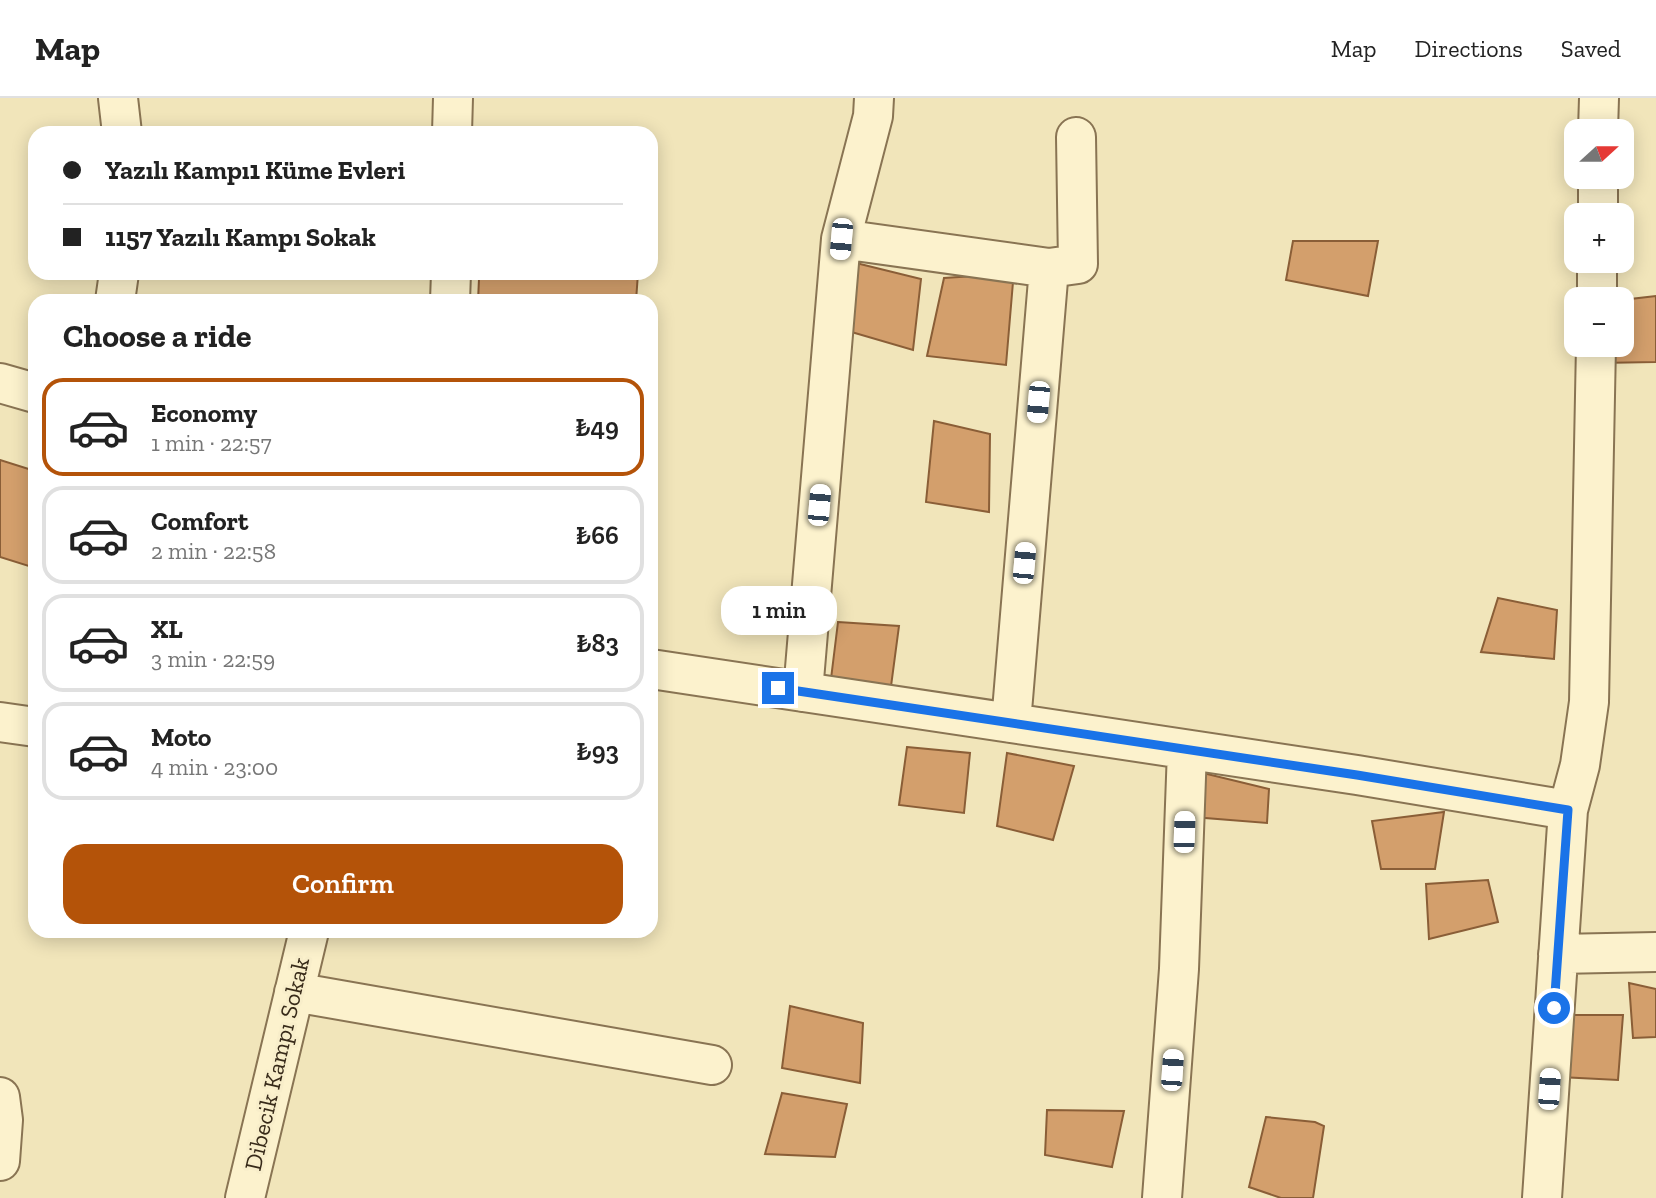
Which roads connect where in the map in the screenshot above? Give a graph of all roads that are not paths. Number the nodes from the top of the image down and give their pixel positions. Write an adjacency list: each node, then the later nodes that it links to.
1 (118, 98): 6 (street)
2 (453, 98): 7 (street)
3 (874, 98): 9 (street)
4 (1599, 98): 5 (street)
5 (1598, 119)
6 (120, 126)
7 (452, 126)
8 (1076, 137): 10 (street)
9 (841, 239): 10 (street); 15 (street)
10 (1049, 268): 17 (street)
11 (1596, 357): 20 (street)
12 (0, 383): 13 (street)
13 (28, 391)
14 (658, 670): 15 (street)
15 (803, 692): 17 (street)
16 (0, 722): 18 (street)
17 (1011, 723): 19 (street)
18 (28, 726)
19 (1187, 750): 20 (street); 29 (street)
20 (1568, 810): 23 (street)
21 (307, 938): 24 (street, Dibecik Kampı Sokak)
22 (1656, 952): 23 (street)
23 (1558, 954): 30 (street)
24 (294, 992): 25 (street); 28 (street, Dibecik Kampı Sokak)
25 (712, 1065)
26 (0, 1097): 27 (street)
27 (0, 1161)
28 (245, 1198)
29 (1163, 1198)
30 (1542, 1198)

